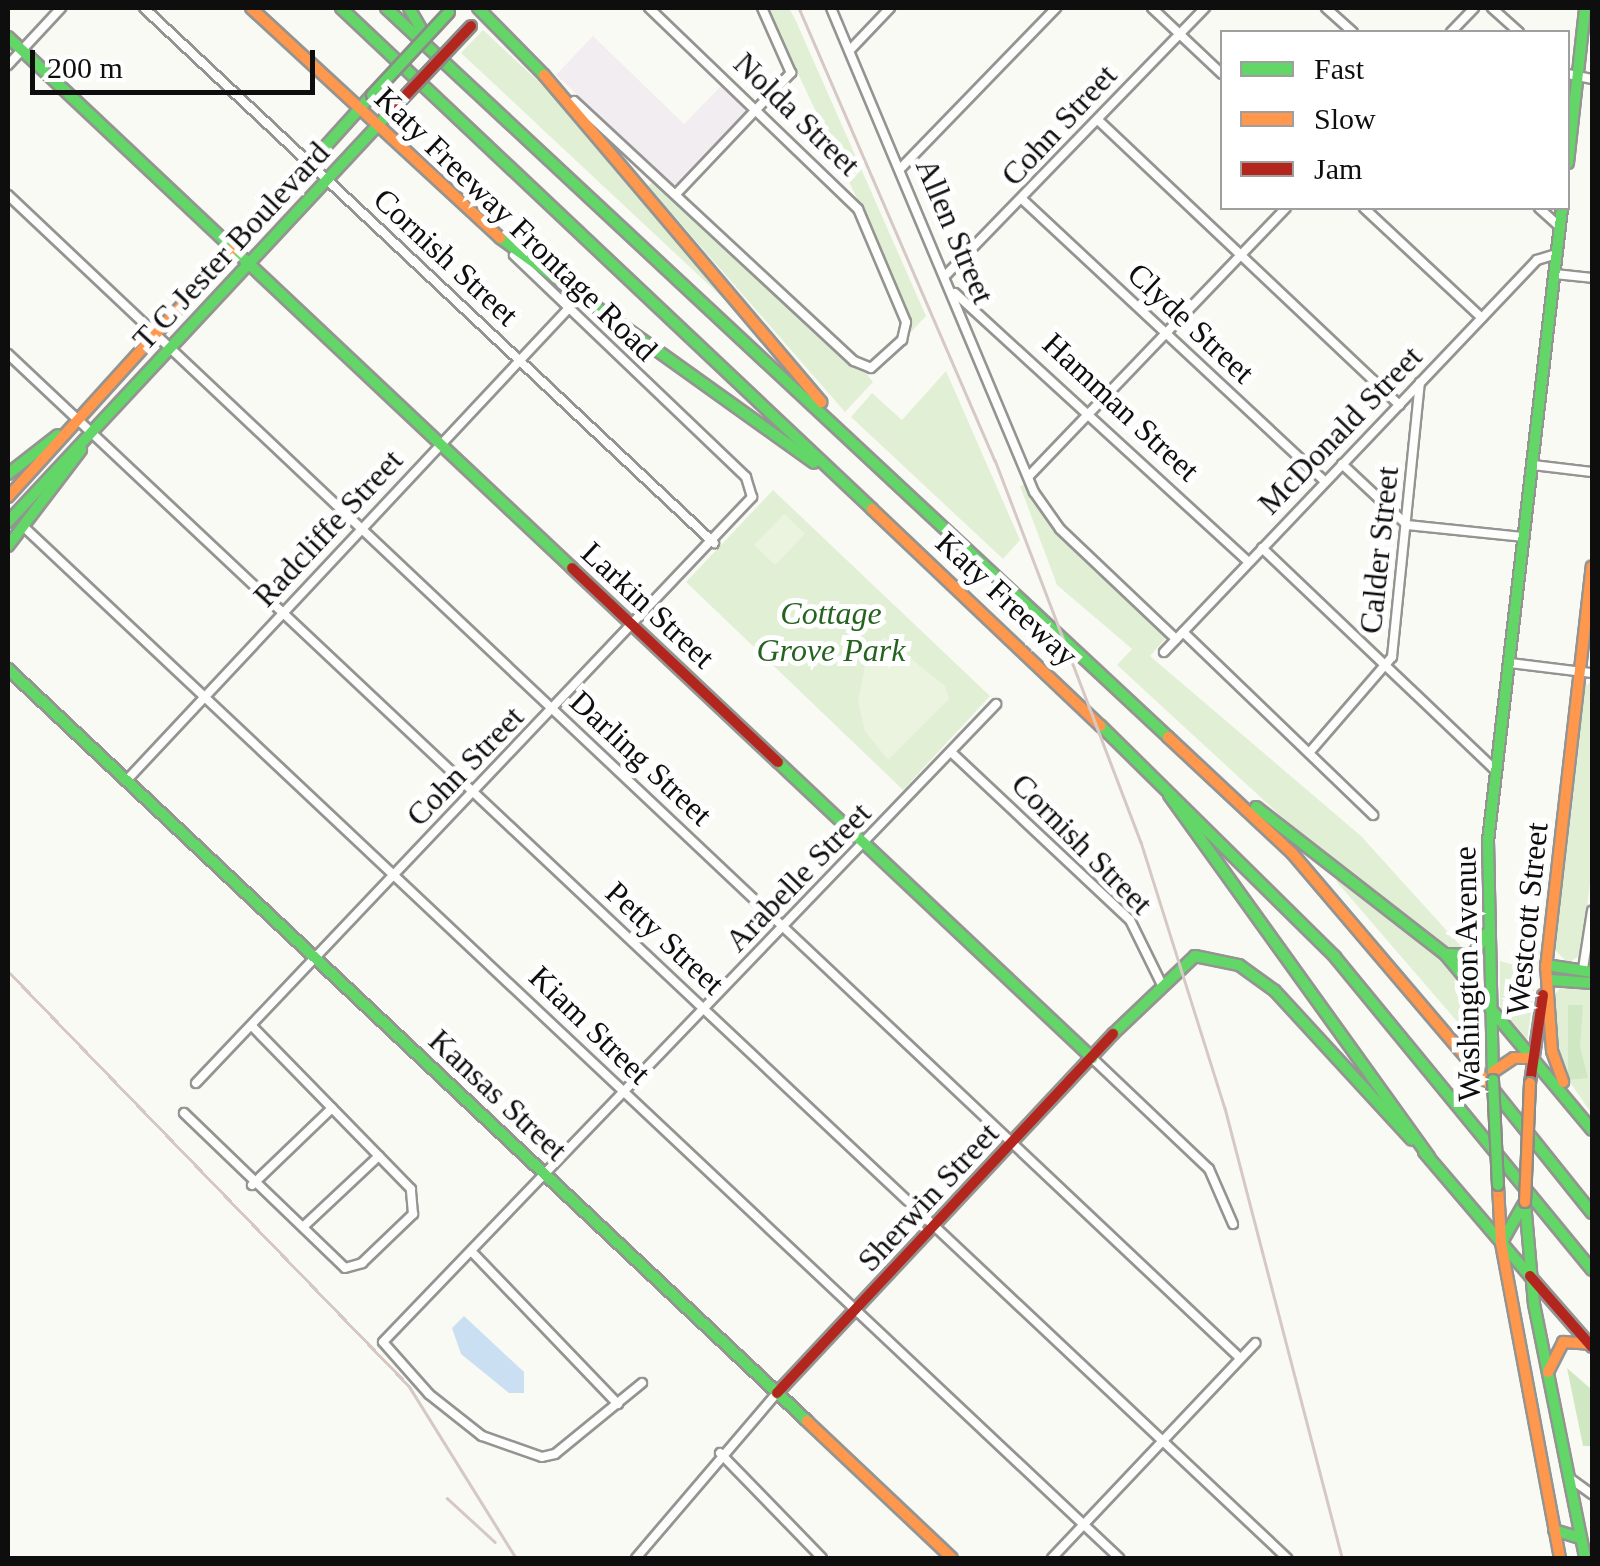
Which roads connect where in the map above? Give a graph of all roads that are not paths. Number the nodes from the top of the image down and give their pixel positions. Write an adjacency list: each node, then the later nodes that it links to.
1 (61, 8): 27 (street)
2 (144, 8): 40 (street, Cornish Street)
3 (250, 8): 36 (main road, Katy Freeway Frontage Road)
4 (332, 8): 24 (main road)
5 (342, 8): 24 (main road, Katy Freeway)
6 (386, 8): 29 (main road, Katy Freeway)
7 (409, 8): 29 (main road)
8 (454, 8): 36 (main road, T C Jester Boulevard, bridge)
9 (649, 8): 35 (street, Nolda Street)
10 (762, 8): 35 (street)
11 (831, 8): 28 (street, Allen Street)
12 (890, 8): 28 (street)
13 (1056, 8): 41 (street)
14 (1152, 8): 25 (street)
15 (1205, 8): 25 (street, Cohn Street)
16 (1326, 8): 21 (street)
17 (1474, 8): 22 (street)
18 (1492, 8): 23 (street)
19 (1585, 8): 33 (main road)
20 (486, 10): 32 (main road); 38 (main road, T C Jester Boulevard, bridge)
21 (1350, 30)
22 (1453, 30)
23 (1517, 30)
24 (370, 34): 84 (main road, Katy Freeway)
25 (1180, 34): 31 (street); 37 (street, Cohn Street)
26 (8, 37): 27 (main road, Larkin Street)
27 (21, 50): 30 (street); 52 (main road, Larkin Street)
28 (850, 50): 41 (street, Allen Street)
29 (433, 52): 74 (main road, Katy Freeway)
30 (8, 64)
31 (1220, 72)
32 (544, 75): 43 (street); 74 (main road)
33 (1573, 75): 34 (street); 39 (main road)
34 (1592, 79)
35 (756, 109): 43 (street); 43 (street, Nolda Street)
36 (361, 111): 38 (main road, Katy Freeway Frontage Road); 40 (main road, T C Jester Boulevard)
37 (1098, 120): 45 (street, Cohn Street); 54 (street)
38 (377, 126): 42 (main road, T C Jester Boulevard); 51 (main road, Katy Freeway Frontage Road)
39 (1570, 128)
40 (311, 164): 42 (street, Cornish Street); 52 (main road, T C Jester Boulevard)
41 (901, 168): 56 (street, Allen Street)
42 (327, 179): 55 (main road, T C Jester Boulevard); 68 (street, Cornish Street)
43 (677, 193)
44 (8, 195): 64 (street, Darling Street)
45 (1023, 200): 56 (street, Cohn Street); 65 (street, Clyde Street)
46 (1284, 210): 54 (street)
47 (1366, 210): 63 (street)
48 (1541, 210): 50 (street)
49 (1562, 210): 50 (main road, Washington Avenue)
50 (1560, 228): 53 (main road, Washington Avenue)
51 (500, 238): 61 (street, Katy Freeway Frontage Road); 84 (main road)
52 (232, 248): 55 (main road, Larkin Street); 60 (main road, T C Jester Boulevard)
53 (1557, 254): 57 (main road, Washington Avenue); 63 (street, McDonald Street)
54 (1241, 256): 65 (street); 70 (street)
55 (248, 264): 62 (main road, T C Jester Boulevard); 75 (main road, Larkin Street)
56 (947, 274): 59 (street, Allen Street)
57 (1555, 274): 58 (street); 77 (main road, Washington Avenue)
58 (1592, 278)
59 (955, 293): 71 (street, Hamman Street); 80 (street, Allen Street)
60 (181, 306): 62 (main road); 64 (main road, T C Jester Boulevard)
61 (568, 310): 68 (street, Radcliffe Street); 81 (street, Katy Freeway Frontage Road)
62 (200, 317): 66 (main road, T C Jester Boulevard)
63 (1482, 318): 69 (street, McDonald Street)
64 (156, 334): 66 (street, Darling Street); 72 (main road, T C Jester Boulevard)
65 (1167, 335): 71 (street); 82 (street, Clyde Street)
66 (170, 348): 73 (main road, T C Jester Boulevard); 88 (street, Darling Street)
67 (8, 354): 72 (street, Petty Street)
68 (520, 360): 75 (street, Radcliffe Street); 90 (street, Cornish Street)
69 (1420, 382): 70 (street, McDonald Street); 86 (street, Calder Street)
70 (1399, 405): 76 (street, McDonald Street)
71 (1092, 414): 80 (street); 93 (street, Hamman Street)
72 (78, 420): 73 (street, Petty Street); 79 (main road); 83 (main road, T C Jester Boulevard)
73 (92, 432): 85 (main road, T C Jester Boulevard); 87 (main road); 95 (street, Petty Street)
74 (849, 438): 110 (main road, Katy Freeway)
75 (441, 445): 88 (street, Radcliffe Street); 96 (main road, Larkin Street)
76 (1342, 464): 82 (street, McDonald Street); 86 (street)
77 (1533, 465): 78 (street); 89 (main road, Washington Avenue)
78 (1592, 472)
79 (8, 474)
80 (1028, 476): 97 (street, Allen Street)
81 (746, 477): 90 (street, Cohn Street)
82 (1325, 482): 92 (street, McDonald Street)
83 (8, 496)
84 (859, 496): 109 (main road, Katy Freeway)
85 (8, 522)
86 (1407, 524): 89 (street); 101 (street, Calder Street)
87 (24, 528): 91 (main road); 104 (street, Kiam Street)
88 (362, 529): 95 (street, Radcliffe Street); 106 (street, Darling Street)
89 (1524, 537): 99 (main road, Washington Avenue)
90 (714, 543): 96 (street, Cohn Street)
91 (8, 546)
92 (1262, 548): 93 (street, McDonald Street); 101 (street)
93 (1249, 562): 97 (street, McDonald Street)
94 (1592, 567): 102 (main road, Westcott Street)
95 (284, 612): 104 (street, Radcliffe Street); 113 (street, Petty Street)
96 (634, 626): 106 (street, Cohn Street); 115 (main road, Larkin Street)
97 (1179, 635): 98 (street, McDonald Street); 108 (street, Allen Street)
98 (1164, 652)
99 (1510, 663): 102 (street); 111 (main road, Washington Avenue)
100 (8, 669): 112 (main road, Kansas Street)
101 (1388, 669): 108 (street, Calder Street); 111 (street)
102 (1580, 672): 103 (street); 122 (main road, Westcott Street)
103 (1592, 673)
104 (204, 696): 112 (street, Radcliffe Street); 116 (street, Kiam Street)
105 (996, 704): 107 (street, Arabelle Street)
106 (554, 710): 113 (street, Cohn Street); 118 (street, Darling Street)
107 (951, 752): 115 (street, Arabelle Street); 125 (street, Cornish Street)
108 (1309, 753): 114 (street, Allen Street)
109 (1149, 766): 141 (main road); 151 (main road, Katy Freeway)
110 (1205, 768): 120 (main road); 145 (main road, Katy Freeway)
111 (1496, 772): 119 (main road, Washington Avenue)
112 (126, 781): 121 (main road, Kansas Street)
113 (475, 792): 116 (street, Cohn Street); 128 (street, Petty Street)
114 (1373, 814)
115 (864, 843): 118 (street, Arabelle Street); 130 (main road, Larkin Street)
116 (396, 875): 121 (street, Cohn Street); 134 (street, Kiam Street)
117 (1592, 910): 123 (street, Westcott Street)
118 (784, 928): 128 (street, Arabelle Street); 139 (street, Darling Street)
119 (1486, 934): 120 (main road); 127 (main road, Washington Avenue)
120 (1445, 954): 127 (main road)
121 (318, 960): 129 (street, Cohn Street); 142 (main road, Kansas Street)
122 (1546, 965): 123 (main road); 124 (main road); 131 (main road, Westcott Street)
123 (1588, 971)
124 (1551, 980): 126 (main road); 135 (main road)
125 (1161, 983): 130 (main road, Sherwin Street); 141 (main road, Sherwin Street)
126 (1592, 984)
127 (1488, 1000): 131 (main road); 132 (main road, Washington Avenue)
128 (706, 1010): 134 (street, Arabelle Street); 147 (street, Petty Street)
129 (253, 1027): 133 (street, Cohn Street); 136 (street)
130 (1092, 1058): 139 (main road, Sherwin Street); 146 (street, Larkin Street)
131 (1534, 1058): 132 (main road); 135 (main road); 144 (main road, Westcott Street, bridge)
132 (1495, 1064): 149 (main road, Washington Avenue, bridge)
133 (196, 1082)
134 (626, 1094): 142 (street, Arabelle Street); 153 (street, Kiam Street)
135 (1568, 1097): 138 (main road)
136 (332, 1108): 140 (street); 143 (street)
137 (184, 1113): 143 (street)
138 (1592, 1130)
139 (1013, 1143): 147 (main road, Sherwin Street); 156 (street, Darling Street)
140 (379, 1156): 148 (street); 148 (street)
141 (1429, 1157): 149 (main road)
142 (547, 1176): 150 (street, Arabelle Street); 159 (main road, Kansas Street)
143 (252, 1184): 148 (street)
144 (1525, 1202): 149 (main road); 152 (main road, Westcott Street)
145 (1592, 1213)
146 (1233, 1224)
147 (934, 1226): 153 (main road, Sherwin Street); 161 (street, Petty Street)
148 (304, 1227)
149 (1501, 1243): 152 (main road); 166 (main road, Washington Avenue)
150 (474, 1254): 160 (street); 160 (street, Arabelle Street)
151 (1592, 1270)
152 (1530, 1276): 155 (main road); 157 (main road)
153 (856, 1310): 159 (main road, Sherwin Street); 165 (street, Kiam Street)
154 (1255, 1343): 156 (street)
155 (1591, 1346): 157 (main road)
156 (1240, 1358): 161 (street)
157 (1548, 1372): 163 (main road)
158 (642, 1383): 160 (street)
159 (777, 1393): 162 (street, Sherwin Street); 170 (main road, Kansas Street)
160 (618, 1404)
161 (1162, 1440): 165 (street); 173 (street, Petty Street)
162 (720, 1454): 168 (street, Sherwin Street); 169 (street)
163 (1571, 1480): 164 (street); 167 (main road)
164 (1592, 1494)
165 (1084, 1525): 171 (street); 172 (street, Kiam Street)
166 (1554, 1530): 167 (main road); 174 (main road, Washington Avenue)
167 (1580, 1538): 175 (main road)
168 (636, 1558)
169 (822, 1558)
170 (952, 1558)
171 (1052, 1558)
172 (1119, 1558)
173 (1287, 1558)
174 (1560, 1558)
175 (1584, 1558)

